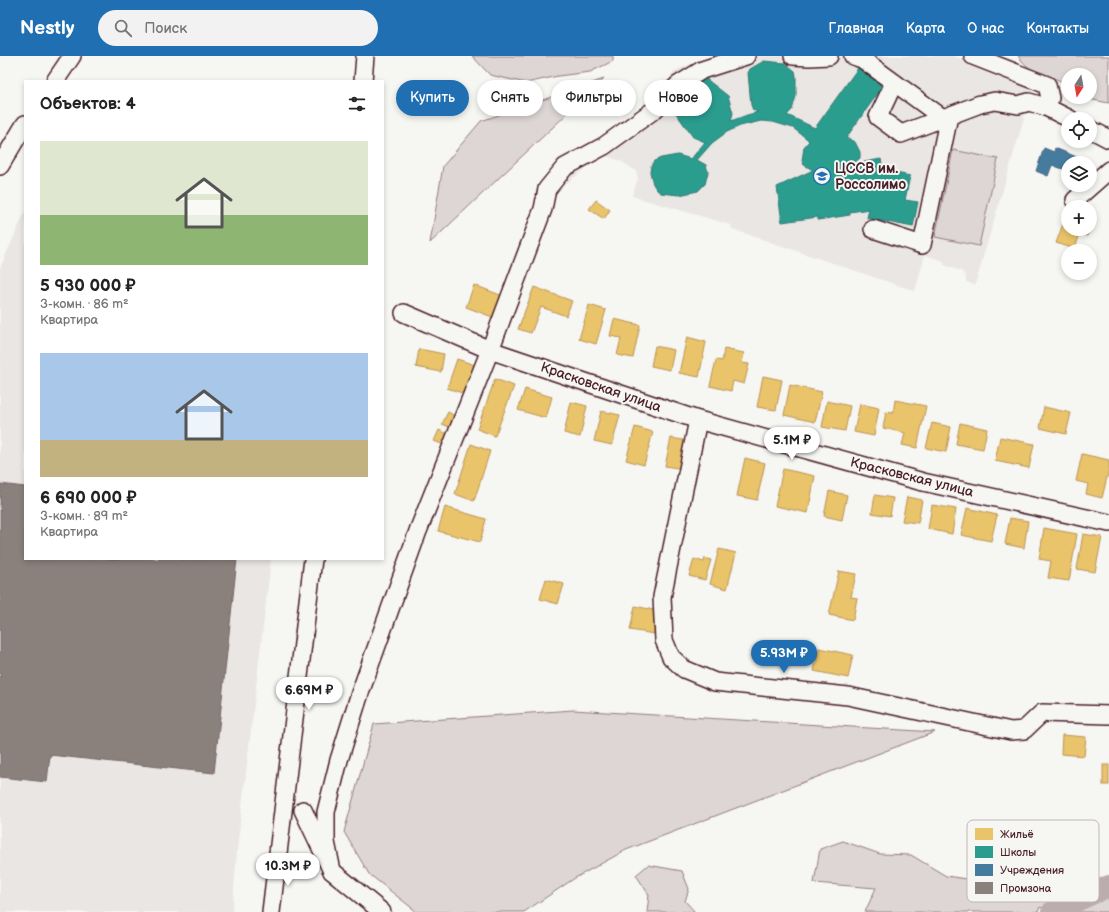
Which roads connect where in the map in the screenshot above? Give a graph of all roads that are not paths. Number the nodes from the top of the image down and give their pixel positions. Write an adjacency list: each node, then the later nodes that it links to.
1 (72, 56): 8 (street)
2 (365, 56): 9 (street)
3 (746, 56): 22 (street)
4 (793, 56): 5 (street)
5 (829, 56)
6 (852, 56): 10 (street)
7 (973, 56): 11 (street)
8 (56, 80)
9 (363, 80)
10 (894, 83): 13 (street); 13 (street)
11 (1046, 107): 12 (street); 13 (street)
12 (1061, 114)
13 (946, 118): 20 (street)
14 (24, 126): 17 (street)
15 (1097, 133): 16 (street)
16 (1109, 139)
17 (0, 166)
18 (1109, 170): 19 (street)
19 (1075, 200)
20 (872, 229)
21 (404, 313): 22 (street, Красковская улица)
22 (490, 350): 23 (street, Красковская улица); 28 (street)
23 (698, 420): 24 (street, Красковская улица); 26 (street)
24 (1109, 523)
25 (313, 560): 29 (street)
26 (1109, 715)
27 (303, 810): 28 (street)
28 (332, 871): 30 (street)
29 (271, 912)
30 (382, 912)

